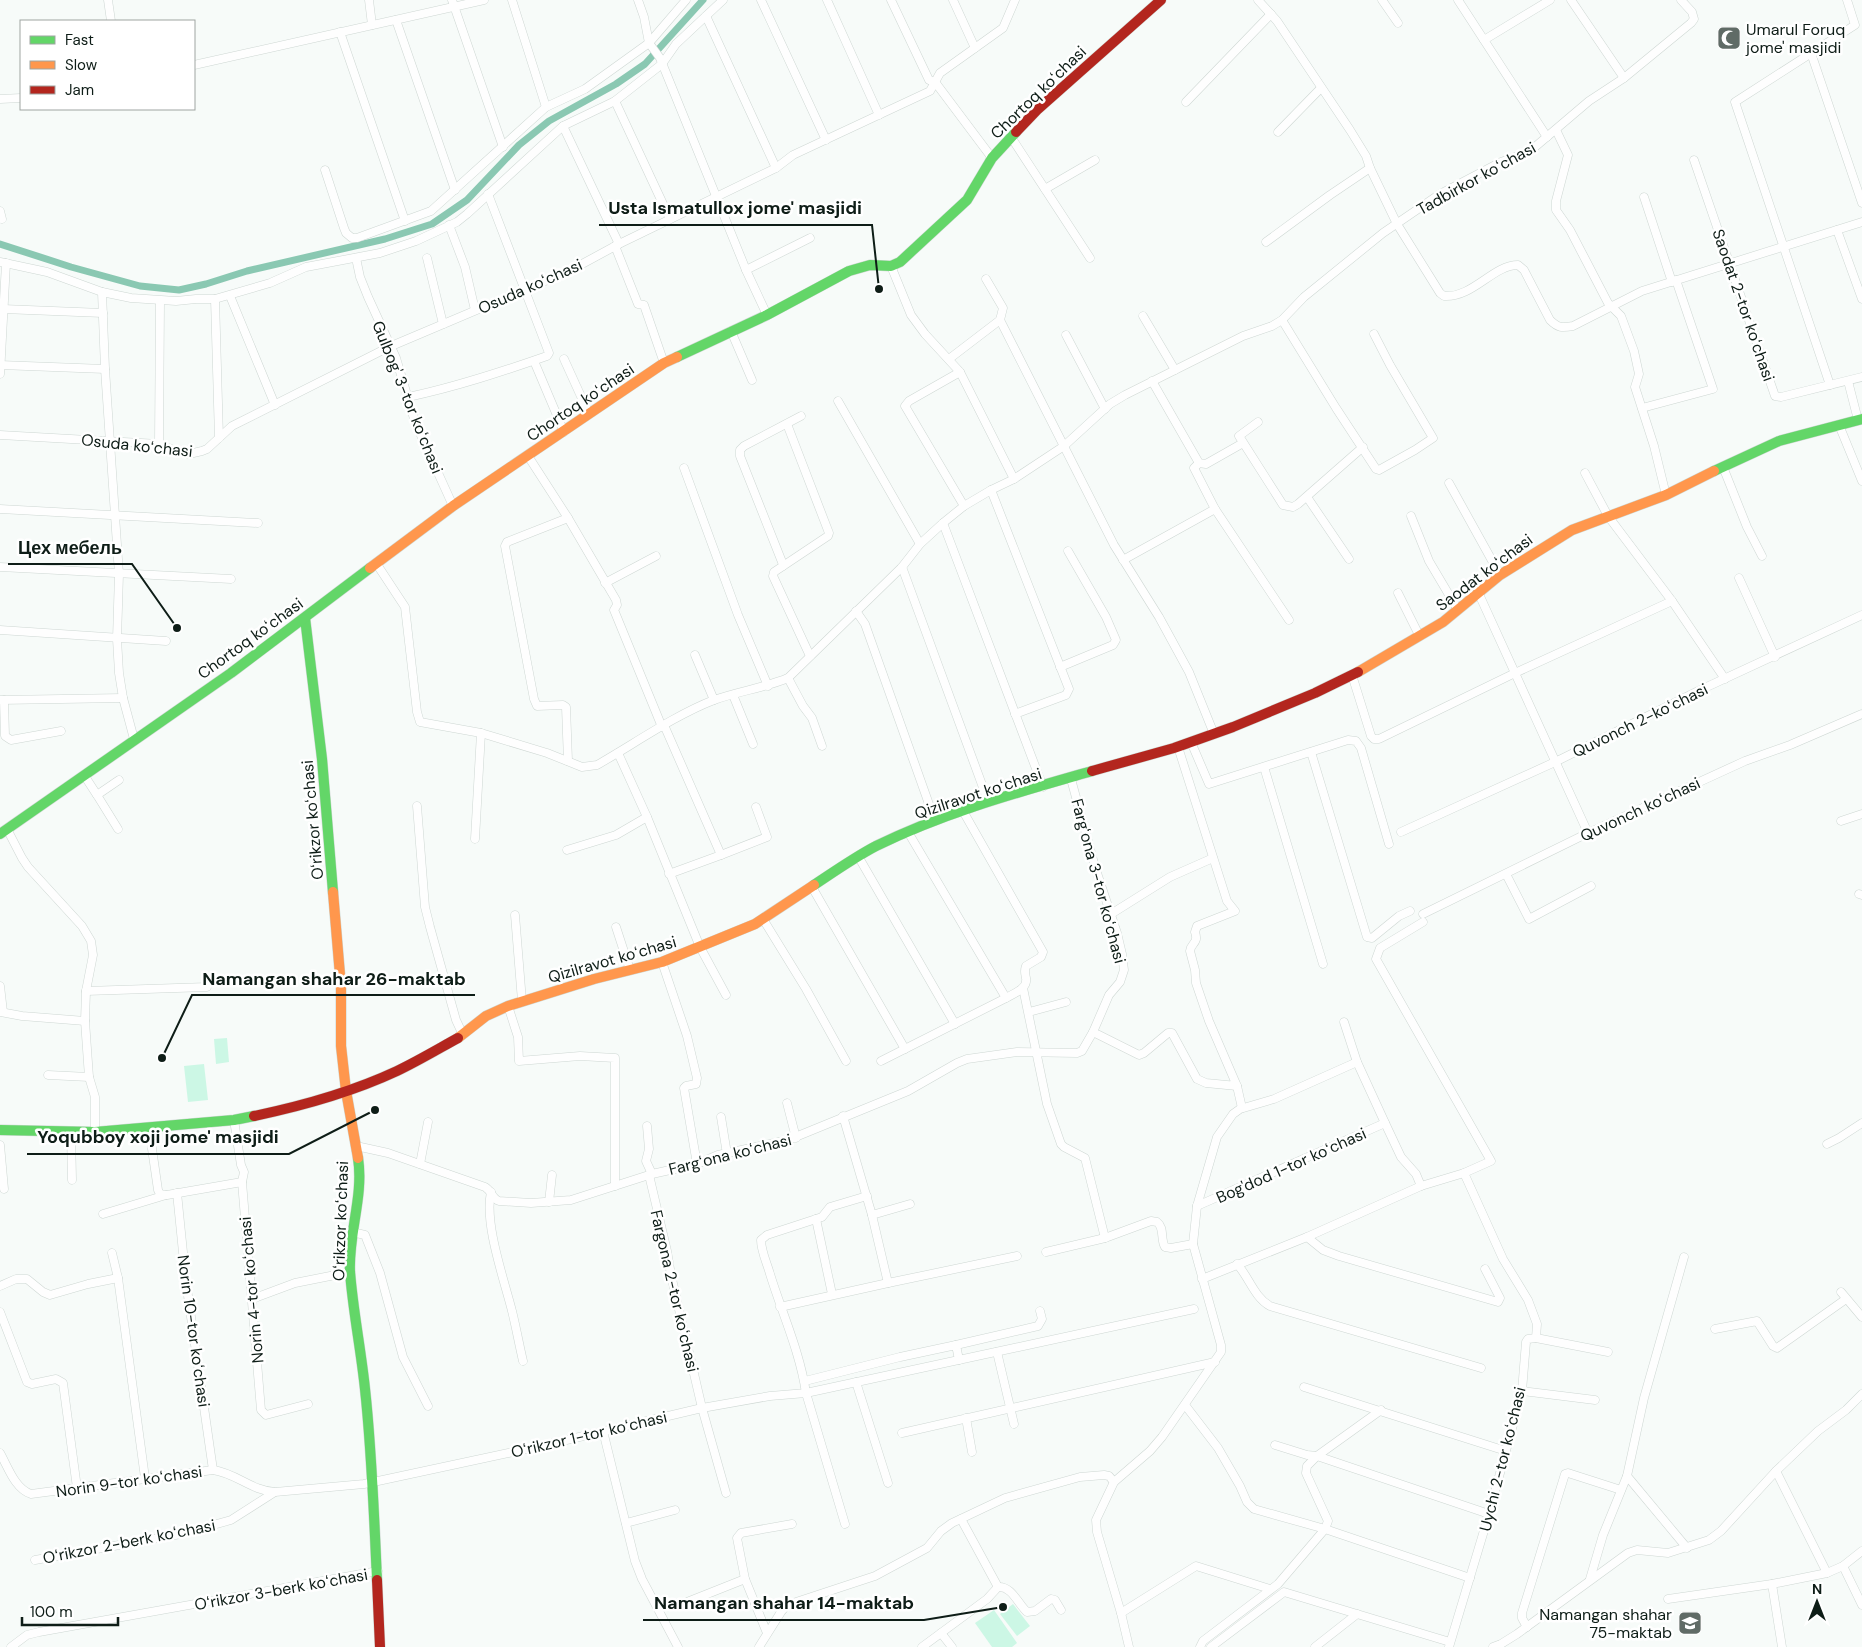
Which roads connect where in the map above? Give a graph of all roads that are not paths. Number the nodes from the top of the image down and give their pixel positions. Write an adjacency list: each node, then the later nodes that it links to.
1 (108, 0): 24 (street)
2 (369, 0): 27 (street)
3 (484, 0): 21 (street)
4 (512, 0): 42 (street)
5 (638, 0): 30 (street)
6 (686, 0): 30 (street)
7 (723, 0): 23 (street)
8 (761, 0): 49 (street)
9 (826, 0): 43 (street)
10 (891, 0): 36 (street)
11 (953, 0): 31 (street)
12 (1015, 0): 31 (street, Osuda koʻchasi)
13 (1161, 0): 47 (main road, Chortoq koʻchasi)
14 (1258, 0): 22 (street)
15 (1382, 0): 26 (street)
16 (1458, 0): 29 (street)
17 (1550, 0): 29 (street)
18 (1571, 0): 35 (street)
19 (1681, 0): 35 (street, Tadbirkor koʻchasi)
20 (1847, 0): 32 (street)
21 (453, 3): 25 (street); 50 (street)
22 (1271, 14): 37 (street); 41 (street)
23 (706, 16): 33 (street); 54 (street)
24 (111, 20)
25 (396, 20): 27 (street); 58 (street)
26 (1398, 23)
27 (372, 25): 28 (street)
28 (340, 32): 34 (street); 64 (street)
29 (1484, 40): 48 (street)
30 (650, 45): 33 (street); 42 (street)
31 (975, 48): 36 (street, Osuda koʻchasi)
32 (1811, 53): 62 (street); 72 (street)
33 (661, 61): 40 (street); 60 (street)
34 (195, 65)
35 (1624, 78): 45 (street, Tadbirkor koʻchasi)
36 (935, 82): 43 (street, Osuda koʻchasi); 51 (street)
37 (1321, 88): 46 (street); 55 (street)
38 (20, 98): 39 (street)
39 (0, 99)
40 (615, 101): 44 (street); 63 (street)
41 (1186, 102)
42 (546, 107): 50 (street)
43 (879, 115): 49 (street, Osuda koʻchasi)
44 (563, 126): 59 (street); 71 (street)
45 (1556, 130): 48 (street, Tadbirkor koʻchasi); 88 (street)
46 (1278, 132)
47 (1011, 137): 51 (main road, Chortoq koʻchasi); 57 (street)
48 (1547, 137): 66 (street, Tadbirkor koʻchasi)
49 (826, 140): 54 (street, Osuda koʻchasi)
50 (503, 147): 58 (street)
51 (992, 158): 78 (main road, Chortoq koʻchasi)
52 (1095, 160): 57 (street)
53 (1694, 160): 77 (street, Saodat 2-tor koʻchasi)
54 (776, 168): 60 (street, Osuda koʻchasi)
55 (1370, 168): 66 (street); 70 (street)
56 (325, 170): 64 (street)
57 (1045, 189): 75 (street)
58 (455, 190): 64 (street)
59 (488, 194): 67 (street); 82 (street)
60 (716, 197): 63 (street, Osuda koʻchasi); 79 (street)
61 (1644, 197): 81 (street)
62 (1862, 203)
63 (670, 219): 71 (street, Osuda koʻchasi)
64 (405, 221)
65 (1862, 222): 68 (street)
66 (1397, 224): 88 (street); 95 (street, Tadbirkor koʻchasi)
67 (449, 225): 73 (street); 90 (street)
68 (1838, 230): 72 (street); 86 (street)
69 (810, 238): 79 (street)
70 (1266, 242)
71 (617, 245): 82 (street, Osuda koʻchasi); 104 (street)
72 (1784, 247): 77 (street); 114 (street)
73 (356, 258): 84 (street); 100 (street, Gulbog' 3-tor koʻchasi)
74 (427, 258): 96 (street)
75 (1090, 258)
76 (3, 262): 83 (street); 89 (street)
77 (1730, 264): 81 (street); 114 (street, Saodat 2-tor koʻchasi)
78 (891, 266): 92 (main road, Chortoq koʻchasi); 101 (street)
79 (746, 270): 92 (street)
80 (986, 279): 94 (street)
81 (1674, 281): 88 (street); 118 (street)
82 (524, 289): 90 (street, Osuda koʻchasi); 102 (street)
83 (102, 292): 87 (street); 91 (street)
84 (230, 296): 85 (street); 117 (street)
85 (215, 299): 87 (street); 128 (street)
86 (1862, 299)
87 (160, 301): 131 (street)
88 (1611, 306): 118 (street)
89 (3, 309): 91 (street); 105 (street)
90 (475, 310): 96 (street, Osuda koʻchasi)
91 (103, 313): 106 (street)
92 (766, 314): 97 (main road, Chortoq koʻchasi)
93 (1143, 316): 107 (street)
94 (1000, 320): 101 (street); 132 (street)
95 (1282, 320): 107 (street, Tadbirkor koʻchasi); 133 (street)
96 (444, 324): 100 (street, Osuda koʻchasi)
97 (731, 331): 104 (main road, Chortoq koʻchasi); 111 (street)
98 (1374, 334): 133 (street)
99 (1066, 335): 119 (street)
100 (390, 347): 115 (street, Gulbog' 3-tor koʻchasi); 117 (street, Osuda koʻchasi)
101 (949, 359): 108 (street)
102 (534, 360): 115 (street); 126 (street)
103 (564, 360): 120 (street)
104 (664, 363): 120 (main road, Chortoq koʻchasi)
105 (0, 365): 106 (street); 109 (street)
106 (104, 369): 129 (street)
107 (1176, 370): 112 (street, Tadbirkor koʻchasi)
108 (960, 372): 139 (street); 146 (street)
109 (0, 374)
110 (1862, 377): 113 (street)
111 (752, 380)
112 (1152, 381): 119 (street, Tadbirkor koʻchasi); 135 (street)
113 (1848, 381): 114 (street); 122 (street)
114 (1830, 385)
115 (408, 397): 145 (street, Gulbog' 3-tor koʻchasi)
116 (838, 400): 155 (street)
117 (276, 405): 128 (street, Osuda koʻchasi)
118 (1642, 408): 143 (street)
119 (1105, 409): 132 (street, Tadbirkor koʻchasi)
120 (588, 414): 126 (main road, Chortoq koʻchasi)
121 (801, 416): 124 (street)
122 (1860, 420): 125 (main road, Saodat koʻchasi)
123 (1258, 422): 130 (street)
124 (787, 424): 162 (street); 162 (street)
125 (1839, 425): 136 (main road, Saodat koʻchasi); 140 (street)
126 (564, 432): 134 (main road, Chortoq koʻchasi)
127 (0, 435): 129 (street, Osuda koʻchasi)
128 (219, 438): 131 (street, Osuda koʻchasi)
129 (110, 442): 131 (street, Osuda koʻchasi); 149 (street)
130 (1243, 443): 135 (street); 144 (street)
131 (159, 444)
132 (1064, 446): 139 (street, Tadbirkor koʻchasi); 160 (street)
133 (1363, 447): 144 (street)
134 (528, 456): 145 (main road, Chortoq koʻchasi); 152 (street)
135 (1199, 463): 148 (street)
136 (1723, 467): 143 (main road, Saodat koʻchasi); 158 (street)
137 (684, 468): 190 (street)
138 (1585, 473): 151 (street)
139 (1014, 479): 142 (street, Tadbirkor koʻchasi)
140 (1862, 481)
141 (1449, 483): 166 (street)
142 (991, 490): 146 (street, Tadbirkor koʻchasi); 185 (street)
143 (1666, 495): 151 (main road, Saodat koʻchasi)
144 (1307, 497): 159 (street)
145 (453, 506): 161 (main road, Chortoq koʻchasi)
146 (964, 506): 154 (street, Tadbirkor koʻchasi)
147 (0, 509): 149 (street)
148 (1215, 510): 160 (street); 177 (street)
149 (115, 516): 153 (street); 165 (street)
150 (1411, 516): 173 (street)
151 (1608, 516): 166 (main road, Saodat koʻchasi); 172 (street)
152 (568, 518): 169 (street); 208 (street)
153 (258, 523)
154 (943, 523): 155 (street, Tadbirkor koʻchasi); 195 (street)
155 (920, 544): 164 (street, Tadbirkor koʻchasi)
156 (1068, 550): 185 (street)
157 (656, 556): 169 (street)
158 (1762, 556)
159 (1349, 559)
160 (1123, 560): 200 (street)
161 (376, 563): 176 (main road, Chortoq koʻchasi); 199 (street)
162 (783, 566): 183 (street)
163 (0, 567): 165 (street)
164 (902, 567): 174 (street, Tadbirkor koʻchasi); 216 (street)
165 (119, 574): 168 (street); 180 (street)
166 (1500, 575): 170 (main road, Saodat koʻchasi)
167 (1739, 578): 184 (street)
168 (231, 579)
169 (605, 583): 197 (street)
170 (1478, 592): 173 (main road, Saodat koʻchasi); 186 (street, Quvonch 2-koʻchasi)
171 (1398, 593): 179 (street)
172 (1672, 602): 186 (street); 189 (street)
173 (1458, 610): 179 (main road, Saodat koʻchasi)
174 (856, 611): 183 (street, Tadbirkor koʻchasi); 223 (street)
175 (1862, 615): 184 (street, Quvonch 2-koʻchasi)
176 (305, 618): 201 (main road, Chortoq koʻchasi); 272 (main road, Oʻrikzor koʻchasi)
177 (1289, 620)
178 (0, 630): 180 (street)
179 (1418, 635): 187 (main road, Saodat koʻchasi)
180 (118, 639): 181 (street); 192 (street)
181 (166, 642)
182 (695, 655): 194 (street)
183 (810, 656): 188 (street, Tadbirkor koʻchasi)
184 (1775, 656): 189 (street, Quvonch 2-koʻchasi)
185 (1060, 667): 195 (street)
186 (1515, 673): 187 (street); 209 (street, Quvonch 2-koʻchasi)
187 (1352, 675): 200 (main road, Saodat koʻchasi)
188 (788, 678): 190 (street); 204 (street)
189 (1725, 679): 209 (street, Quvonch 2-koʻchasi)
190 (768, 686): 191 (street)
191 (732, 695): 194 (street); 203 (street)
192 (123, 698): 193 (street); 201 (street)
193 (2, 700): 198 (street)
194 (714, 700): 197 (street)
195 (1015, 714): 214 (street)
196 (1862, 714): 228 (street, Quvonch koʻchasi)
197 (663, 726): 207 (street); 232 (street)
198 (61, 732)
199 (481, 733): 208 (street); 229 (street)
200 (1214, 734): 202 (main road, Qizilravot koʻchasi)
201 (134, 739): 211 (main road, Chortoq koʻchasi)
202 (1191, 742): 205 (main road, Qizilravot koʻchasi); 210 (street)
203 (753, 744)
204 (822, 746)
205 (1178, 747): 212 (main road, Qizilravot koʻchasi); 234 (street)
206 (1311, 752): 210 (street); 230 (street); 239 (street)
207 (618, 753): 208 (street); 221 (street)
208 (568, 761)
209 (1554, 762): 227 (street, Quvonch 2-koʻchasi); 228 (street, Quvonch 2-koʻchasi)
210 (1264, 767): 246 (street)
211 (84, 775): 215 (street); 225 (main road, Chortoq koʻchasi)
212 (1071, 779): 214 (main road, Qizilravot koʻchasi); 240 (street, Fargʻona 3-tor koʻchasi)
213 (119, 780): 215 (street)
214 (1043, 787): 216 (main road, Qizilravot koʻchasi)
215 (97, 795): 224 (street)
216 (988, 802): 219 (main road, Qizilravot koʻchasi)
217 (417, 806): 263 (street)
218 (756, 808): 232 (street)
219 (963, 811): 223 (main road, Qizilravot koʻchasi); 250 (street)
220 (1862, 814): 222 (street)
221 (647, 817): 231 (street); 235 (street)
222 (1841, 820)
223 (935, 821): 226 (main road, Qizilravot koʻchasi)
224 (118, 829)
225 (4, 831): 251 (street)
226 (908, 832): 233 (main road, Qizilravot koʻchasi); 253 (street)
227 (1401, 832)
228 (1588, 832): 236 (street, Quvonch koʻchasi)
229 (475, 839)
230 (1390, 844)
231 (567, 850)
232 (721, 855): 235 (street)
233 (858, 856): 238 (main road, Qizilravot koʻchasi); 261 (street)
234 (1213, 858): 240 (street); 271 (street)
235 (669, 874): 244 (street)
236 (1506, 874): 237 (street); 293 (street, Quvonch koʻchasi)
237 (1591, 886)
238 (812, 887): 242 (main road, Qizilravot koʻchasi); 264 (street)
239 (1410, 911)
240 (1111, 914): 262 (street, Fargʻona 3-tor koʻchasi)
241 (515, 915): 254 (street)
242 (763, 919): 244 (main road, Qizilravot koʻchasi); 266 (street)
243 (616, 927): 247 (street)
244 (700, 947): 245 (main road, Qizilravot koʻchasi); 252 (street)
245 (662, 962): 247 (main road, Qizilravot koʻchasi); 292 (street)
246 (1323, 964)
247 (630, 970): 254 (main road, Qizilravot koʻchasi)
248 (0, 986): 257 (street)
249 (207, 987): 251 (street)
250 (1023, 988): 253 (street); 258 (street)
251 (86, 991): 259 (street)
252 (726, 995)
253 (1006, 998): 261 (street)
254 (522, 1001): 256 (main road, Qizilravot koʻchasi)
255 (1066, 1002): 258 (street)
256 (508, 1006): 263 (main road, Qizilravot koʻchasi); 298 (street)
257 (1, 1012): 259 (street)
258 (1029, 1012): 265 (street)
259 (85, 1021): 270 (street)
260 (1344, 1022): 268 (street, Bog'dod 1-tor koʻchasi)
261 (955, 1024): 264 (street)
262 (1093, 1032): 265 (street, Fargʻona koʻchasi); 271 (street)
263 (463, 1035): 272 (main road, Qizilravot koʻchasi)
264 (905, 1049): 267 (street)
265 (1036, 1051): 275 (street, Fargʻona koʻchasi); 313 (street)
266 (846, 1061)
267 (881, 1061)
268 (1357, 1062): 274 (street); 279 (street, Bog'dod 1-tor koʻchasi)
269 (48, 1075): 270 (street)
270 (89, 1077): 284 (street)
271 (1237, 1086): 274 (street)
272 (346, 1091): 277 (main road, Qizilravot koʻchasi); 289 (main road, Oʻrikzor koʻchasi)
273 (787, 1102): 286 (street)
274 (1242, 1108): 307 (street)
275 (843, 1116): 286 (street, Fargʻona koʻchasi); 304 (street)
276 (721, 1118): 290 (street)
277 (234, 1120): 282 (main road, Qizilravot koʻchasi); 297 (street, Norin 4-tor koʻchasi)
278 (428, 1122): 291 (street)
279 (1385, 1123): 299 (street, Bog'dod 1-tor koʻchasi); 307 (street, Bog'dod 1-tor koʻchasi)
280 (1862, 1123): 287 (street)
281 (647, 1126): 295 (street, Fargona 2-tor koʻchasi)
282 (149, 1128): 284 (main road, Qizilravot koʻchasi); 303 (street)
283 (0, 1130): 285 (main road, Qizilravot koʻchasi)
284 (95, 1132): 285 (main road, Qizilravot koʻchasi)
285 (71, 1133): 296 (street)
286 (796, 1138): 290 (street, Fargʻona koʻchasi)
287 (1827, 1144)
288 (0, 1145): 300 (street)
289 (356, 1146): 291 (street, Fargʻona koʻchasi); 311 (main road, Oʻrikzor koʻchasi)
290 (727, 1154): 292 (street, Fargʻona koʻchasi)
291 (420, 1164): 302 (street, Fargʻona koʻchasi)
292 (697, 1164): 295 (street, Fargʻona koʻchasi)
293 (1464, 1173): 299 (street); 336 (street)
294 (552, 1175): 305 (street)
295 (650, 1175): 298 (street, Fargʻona koʻchasi); 354 (street, Fargona 2-tor koʻchasi)
296 (72, 1180)
297 (242, 1182): 301 (street); 328 (street, Norin 4-tor koʻchasi)
298 (615, 1186): 305 (street, Fargʻona koʻchasi)
299 (1421, 1186): 312 (street)
300 (4, 1189)
301 (177, 1192): 303 (street); 366 (street, Norin 10-tor koʻchasi)
302 (491, 1192): 305 (street, Fargʻona koʻchasi); 340 (street)
303 (166, 1195): 308 (street)
304 (867, 1196): 309 (street); 310 (street)
305 (549, 1202)
306 (910, 1204): 309 (street)
307 (1198, 1206): 314 (street)
308 (103, 1214)
309 (872, 1215): 324 (street)
310 (816, 1219): 327 (street); 330 (street)
311 (352, 1232): 321 (main road, Oʻrikzor koʻchasi); 353 (street)
312 (1307, 1236): 319 (street); 320 (street)
313 (1105, 1238): 314 (street); 315 (street)
314 (1194, 1244): 323 (street)
315 (1046, 1252)
316 (112, 1254): 322 (street)
317 (1017, 1256): 324 (street)
318 (1684, 1257): 368 (street)
319 (1237, 1264): 323 (street); 343 (street)
320 (1485, 1270)
321 (350, 1272): 328 (street); 370 (main road, Oʻrikzor koʻchasi)
322 (118, 1278): 325 (street); 369 (street)
323 (1202, 1279): 342 (street)
324 (888, 1283): 327 (street)
325 (0, 1286)
326 (1841, 1292): 329 (street)
327 (832, 1294): 330 (street)
328 (252, 1299): 351 (street, Norin 4-tor koʻchasi)
329 (1846, 1299): 334 (street); 335 (street)
330 (780, 1307): 344 (street)
331 (1194, 1309): 338 (street, Oʻrikzor 1-tor koʻchasi)
332 (1040, 1311): 337 (street)
333 (0, 1312): 373 (street)
334 (1862, 1317)
335 (1715, 1329)
336 (1536, 1338): 339 (street); 347 (street, Uychi 2-tor koʻchasi)
337 (956, 1345): 341 (street); 344 (street)
338 (997, 1352): 341 (street, Oʻrikzor 1-tor koʻchasi); 355 (street)
339 (1608, 1352)
340 (522, 1360)
341 (959, 1360): 345 (street, Oʻrikzor 1-tor koʻchasi)
342 (1215, 1362): 352 (street); 355 (street)
343 (1481, 1368)
344 (804, 1381): 348 (street)
345 (856, 1382): 348 (street, Oʻrikzor 1-tor koʻchasi); 372 (street)
346 (1304, 1387): 356 (street)
347 (1522, 1391): 350 (street); 362 (street, Uychi 2-tor koʻchasi)
348 (806, 1393): 354 (street, Oʻrikzor 1-tor koʻchasi); 382 (street)
349 (1862, 1394): 367 (street)
350 (1595, 1400)
351 (308, 1404)
352 (1185, 1405): 371 (street); 383 (street)
353 (428, 1406)
354 (702, 1408): 359 (street, Oʻrikzor 1-tor koʻchasi); 376 (street, Fargona 2-tor koʻchasi)
355 (1011, 1408): 357 (street); 358 (street)
356 (1381, 1410): 362 (street); 365 (street)
357 (966, 1418): 360 (street); 363 (street)
358 (1014, 1424)
359 (603, 1432): 370 (street, Oʻrikzor 1-tor koʻchasi); 380 (street)
360 (902, 1434)
361 (1275, 1445): 365 (street)
362 (1506, 1451): 378 (street, Uychi 2-tor koʻchasi)
363 (972, 1452)
364 (0, 1453): 373 (street, Norin 9-tor koʻchasi)
365 (1317, 1456): 378 (street); 383 (street)
366 (213, 1470): 369 (street, Norin 9-tor koʻchasi); 375 (street, Norin 9-tor koʻchasi)
367 (1776, 1471): 384 (street); 389 (street)
368 (1627, 1476): 374 (street); 384 (street)
369 (145, 1478): 373 (street, Norin 9-tor koʻchasi)
370 (372, 1481): 375 (street, Oʻrikzor 1-tor koʻchasi); 388 (main road, Oʻrikzor koʻchasi)
371 (1114, 1482): 379 (street); 400 (street)
372 (888, 1483)
373 (77, 1488)
374 (1621, 1490): 392 (street); 402 (street)
375 (276, 1492): 386 (street, Oʻrikzor 2-berk koʻchasi)
376 (726, 1493)
377 (675, 1510): 380 (street)
378 (1489, 1514): 390 (street, Uychi 2-tor koʻchasi)
379 (960, 1519): 394 (street); 403 (street)
380 (626, 1523): 408 (street)
381 (792, 1524): 391 (street)
382 (845, 1524)
383 (1325, 1529): 390 (street); 395 (street)
384 (1687, 1548): 392 (street)
385 (1862, 1552): 387 (street)
386 (35, 1560)
387 (1843, 1566): 389 (street); 397 (street)
388 (378, 1571): 406 (street, Oʻrikzor 3-berk koʻchasi); 407 (main road, Oʻrikzor koʻchasi)
389 (1827, 1573): 393 (street)
390 (1470, 1578): 405 (street, Uychi 2-tor koʻchasi)
391 (745, 1579): 398 (street); 403 (street)
392 (1590, 1579): 402 (street)
393 (1772, 1584): 396 (street); 417 (street)
394 (998, 1587): 399 (street); 404 (street)
395 (1270, 1589): 400 (street); 413 (street)
396 (1668, 1599)
397 (1862, 1605)
398 (677, 1606)
399 (1061, 1610)
400 (1121, 1613): 412 (street)
401 (1357, 1614): 405 (street); 414 (street); 415 (street)
402 (1527, 1627): 416 (street)
403 (767, 1633): 409 (street)
404 (941, 1634): 410 (street); 411 (street)
405 (1450, 1645)
406 (11, 1647)
407 (380, 1647)
408 (678, 1647)
409 (758, 1647)
410 (922, 1647)
411 (952, 1647)
412 (1129, 1647)
413 (1200, 1647)
414 (1211, 1647)
415 (1315, 1647)
416 (1493, 1647)
417 (1782, 1647)

